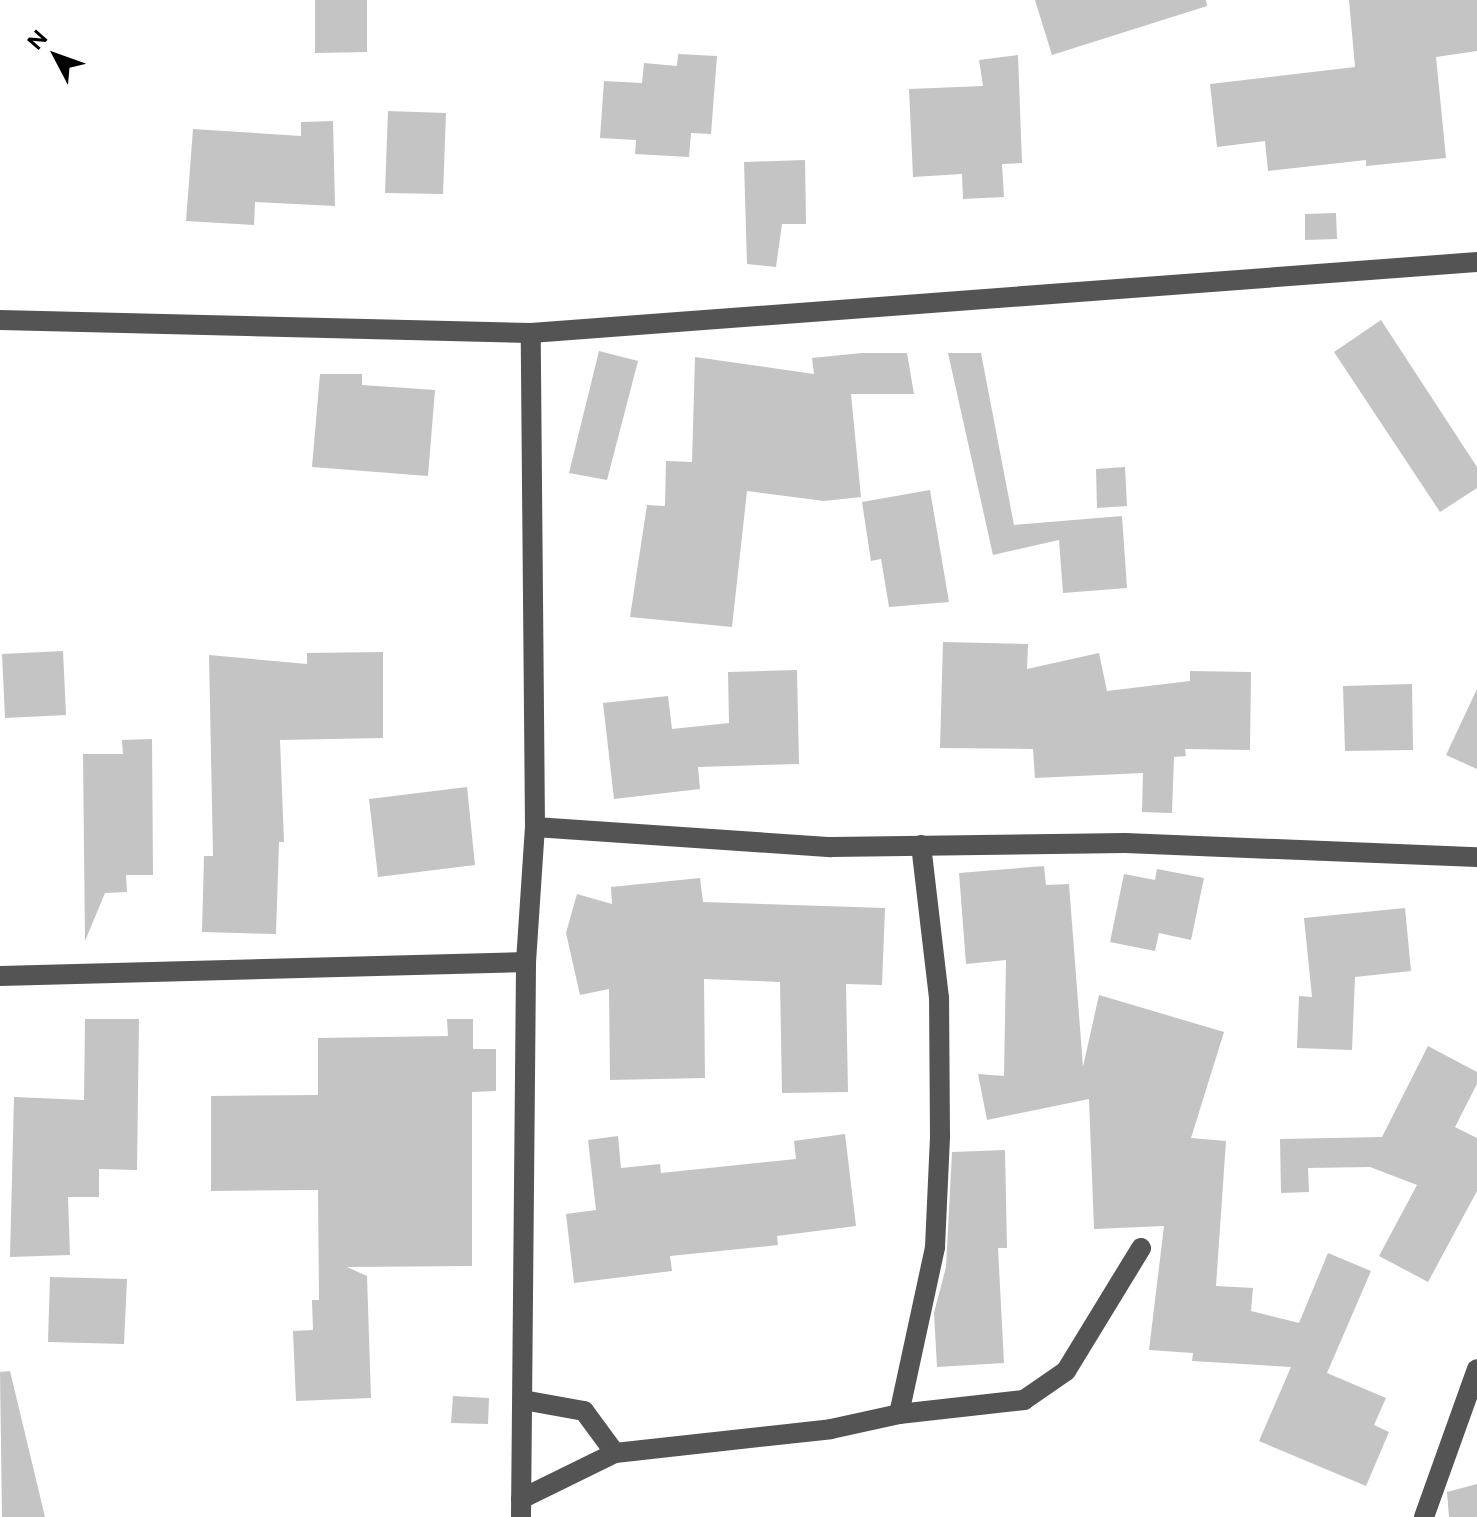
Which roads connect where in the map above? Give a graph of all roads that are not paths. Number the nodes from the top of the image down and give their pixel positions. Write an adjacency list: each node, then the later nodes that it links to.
1 (1477, 262): 3 (street)
2 (0, 320): 3 (street)
3 (531, 333): 4 (street)
4 (535, 827): 5 (street); 7 (street)
5 (921, 845): 6 (street); 12 (street)
6 (1477, 857)
7 (526, 962): 8 (street); 11 (street)
8 (0, 976)
9 (1141, 1248): 12 (street)
10 (1477, 1369): 15 (street)
11 (523, 1400): 13 (street); 14 (street)
12 (899, 1414): 13 (street)
13 (615, 1453): 14 (street)
14 (521, 1508)
15 (1424, 1517)

